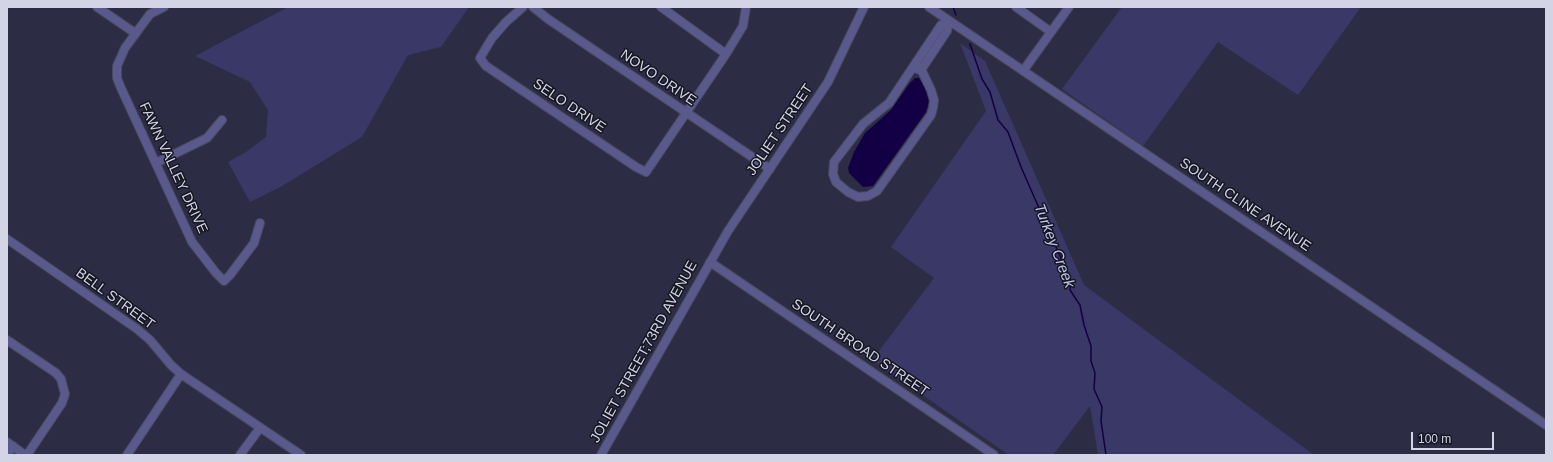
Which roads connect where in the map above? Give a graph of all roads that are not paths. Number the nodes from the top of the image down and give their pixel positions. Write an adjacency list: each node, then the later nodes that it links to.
1 (97, 7): 13 (street)
2 (164, 7): 13 (street, FAWN VALLEY DRIVE)
3 (523, 7): 17 (street, SELO DRIVE)
4 (533, 7): 17 (street, NOVO DRIVE)
5 (661, 7): 14 (street)
6 (746, 7): 14 (street)
7 (864, 7): 20 (street, JOLIET STREET)
8 (929, 7): 11 (street, SOUTH CLINE AVENUE)
9 (1016, 7): 12 (street)
10 (1069, 7): 12 (street)
11 (949, 21): 15 (street); 16 (street, SOUTH CLINE AVENUE)
12 (1051, 32): 16 (street)
13 (135, 33): 19 (street, FAWN VALLEY DRIVE)
14 (726, 54): 17 (street)
15 (917, 68): 15 (street)
16 (1023, 71): 26 (street, SOUTH CLINE AVENUE)
17 (686, 113): 20 (street, NOVO DRIVE)
18 (222, 120): 19 (street)
19 (156, 163): 21 (street, FAWN VALLEY DRIVE)
20 (770, 169): 23 (street, JOLIET STREET)
21 (260, 223)
22 (7, 239): 25 (street, BELL STREET)
23 (710, 262): 34 (street, JOLIET STREET;73RD AVENUE); 35 (street, SOUTH BROAD STREET)
24 (7, 340): 30 (street)
25 (181, 374): 27 (street, BELL STREET); 31 (street)
26 (1546, 425)
27 (260, 428): 32 (street); 33 (street, BELL STREET)
28 (10, 444): 29 (street); 30 (street)
29 (7, 455)
30 (26, 455)
31 (127, 455)
32 (240, 455)
33 (301, 455)
34 (601, 455)
35 (994, 455)

